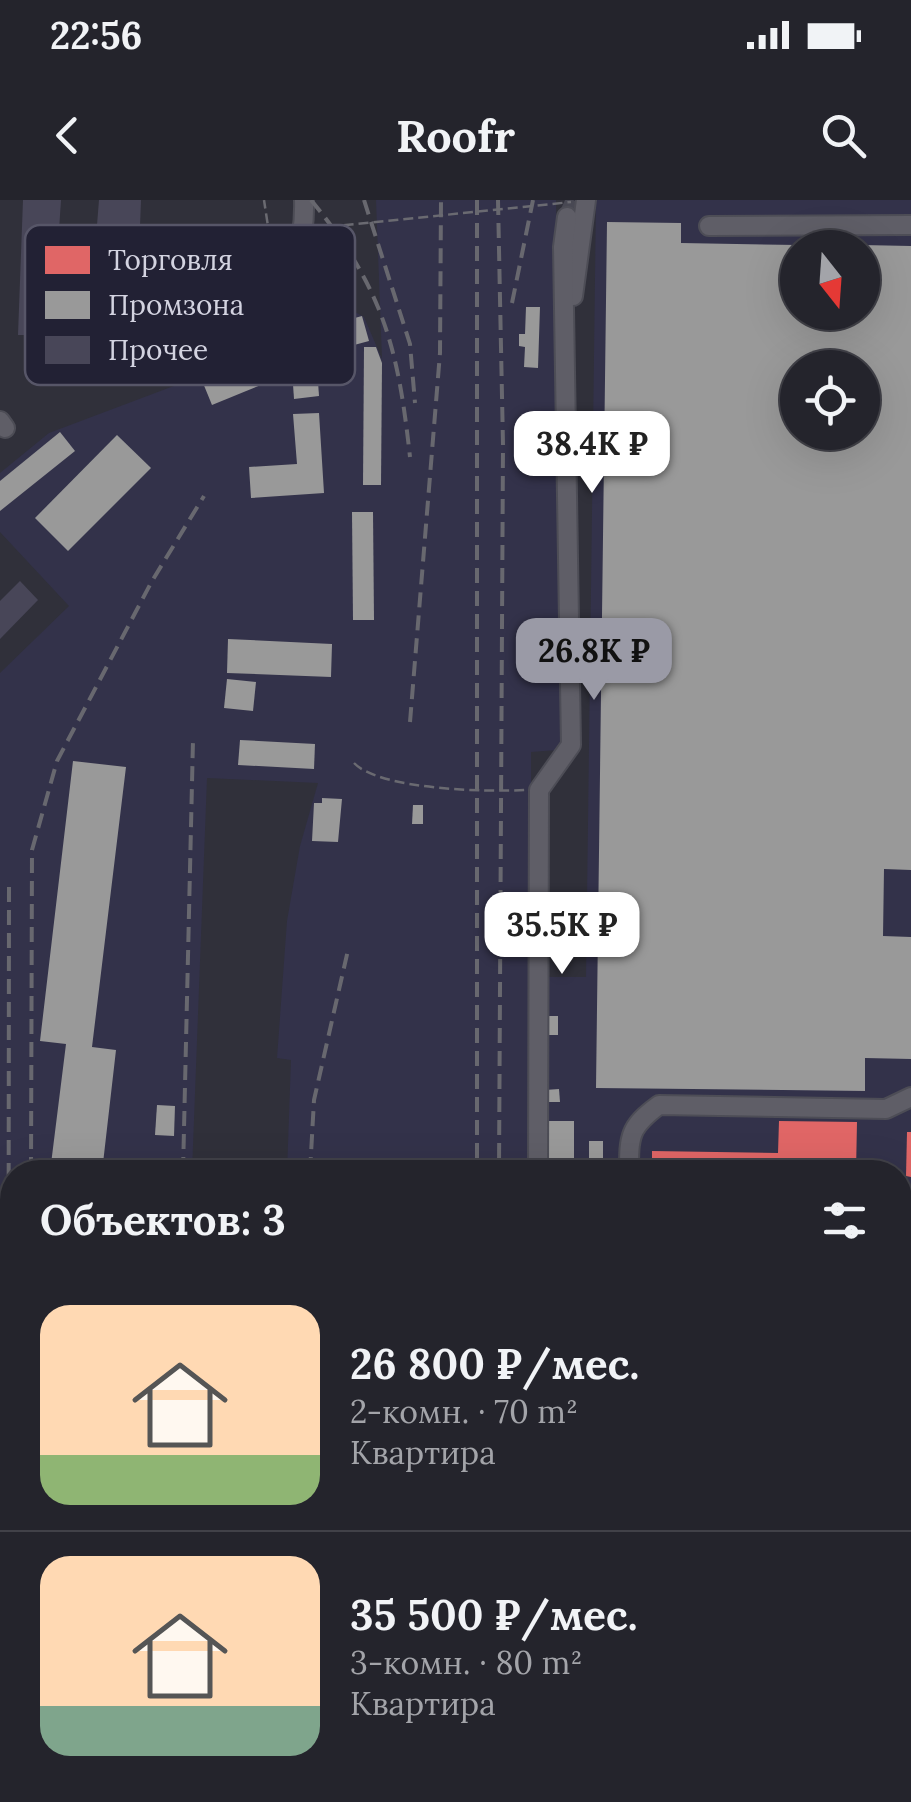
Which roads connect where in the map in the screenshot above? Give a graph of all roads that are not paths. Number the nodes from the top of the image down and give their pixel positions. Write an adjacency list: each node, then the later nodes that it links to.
1 (575, 206): 5 (street)
2 (911, 225): 3 (street)
3 (709, 226)
4 (911, 1098): 6 (street)
5 (538, 1160)
6 (629, 1160)

